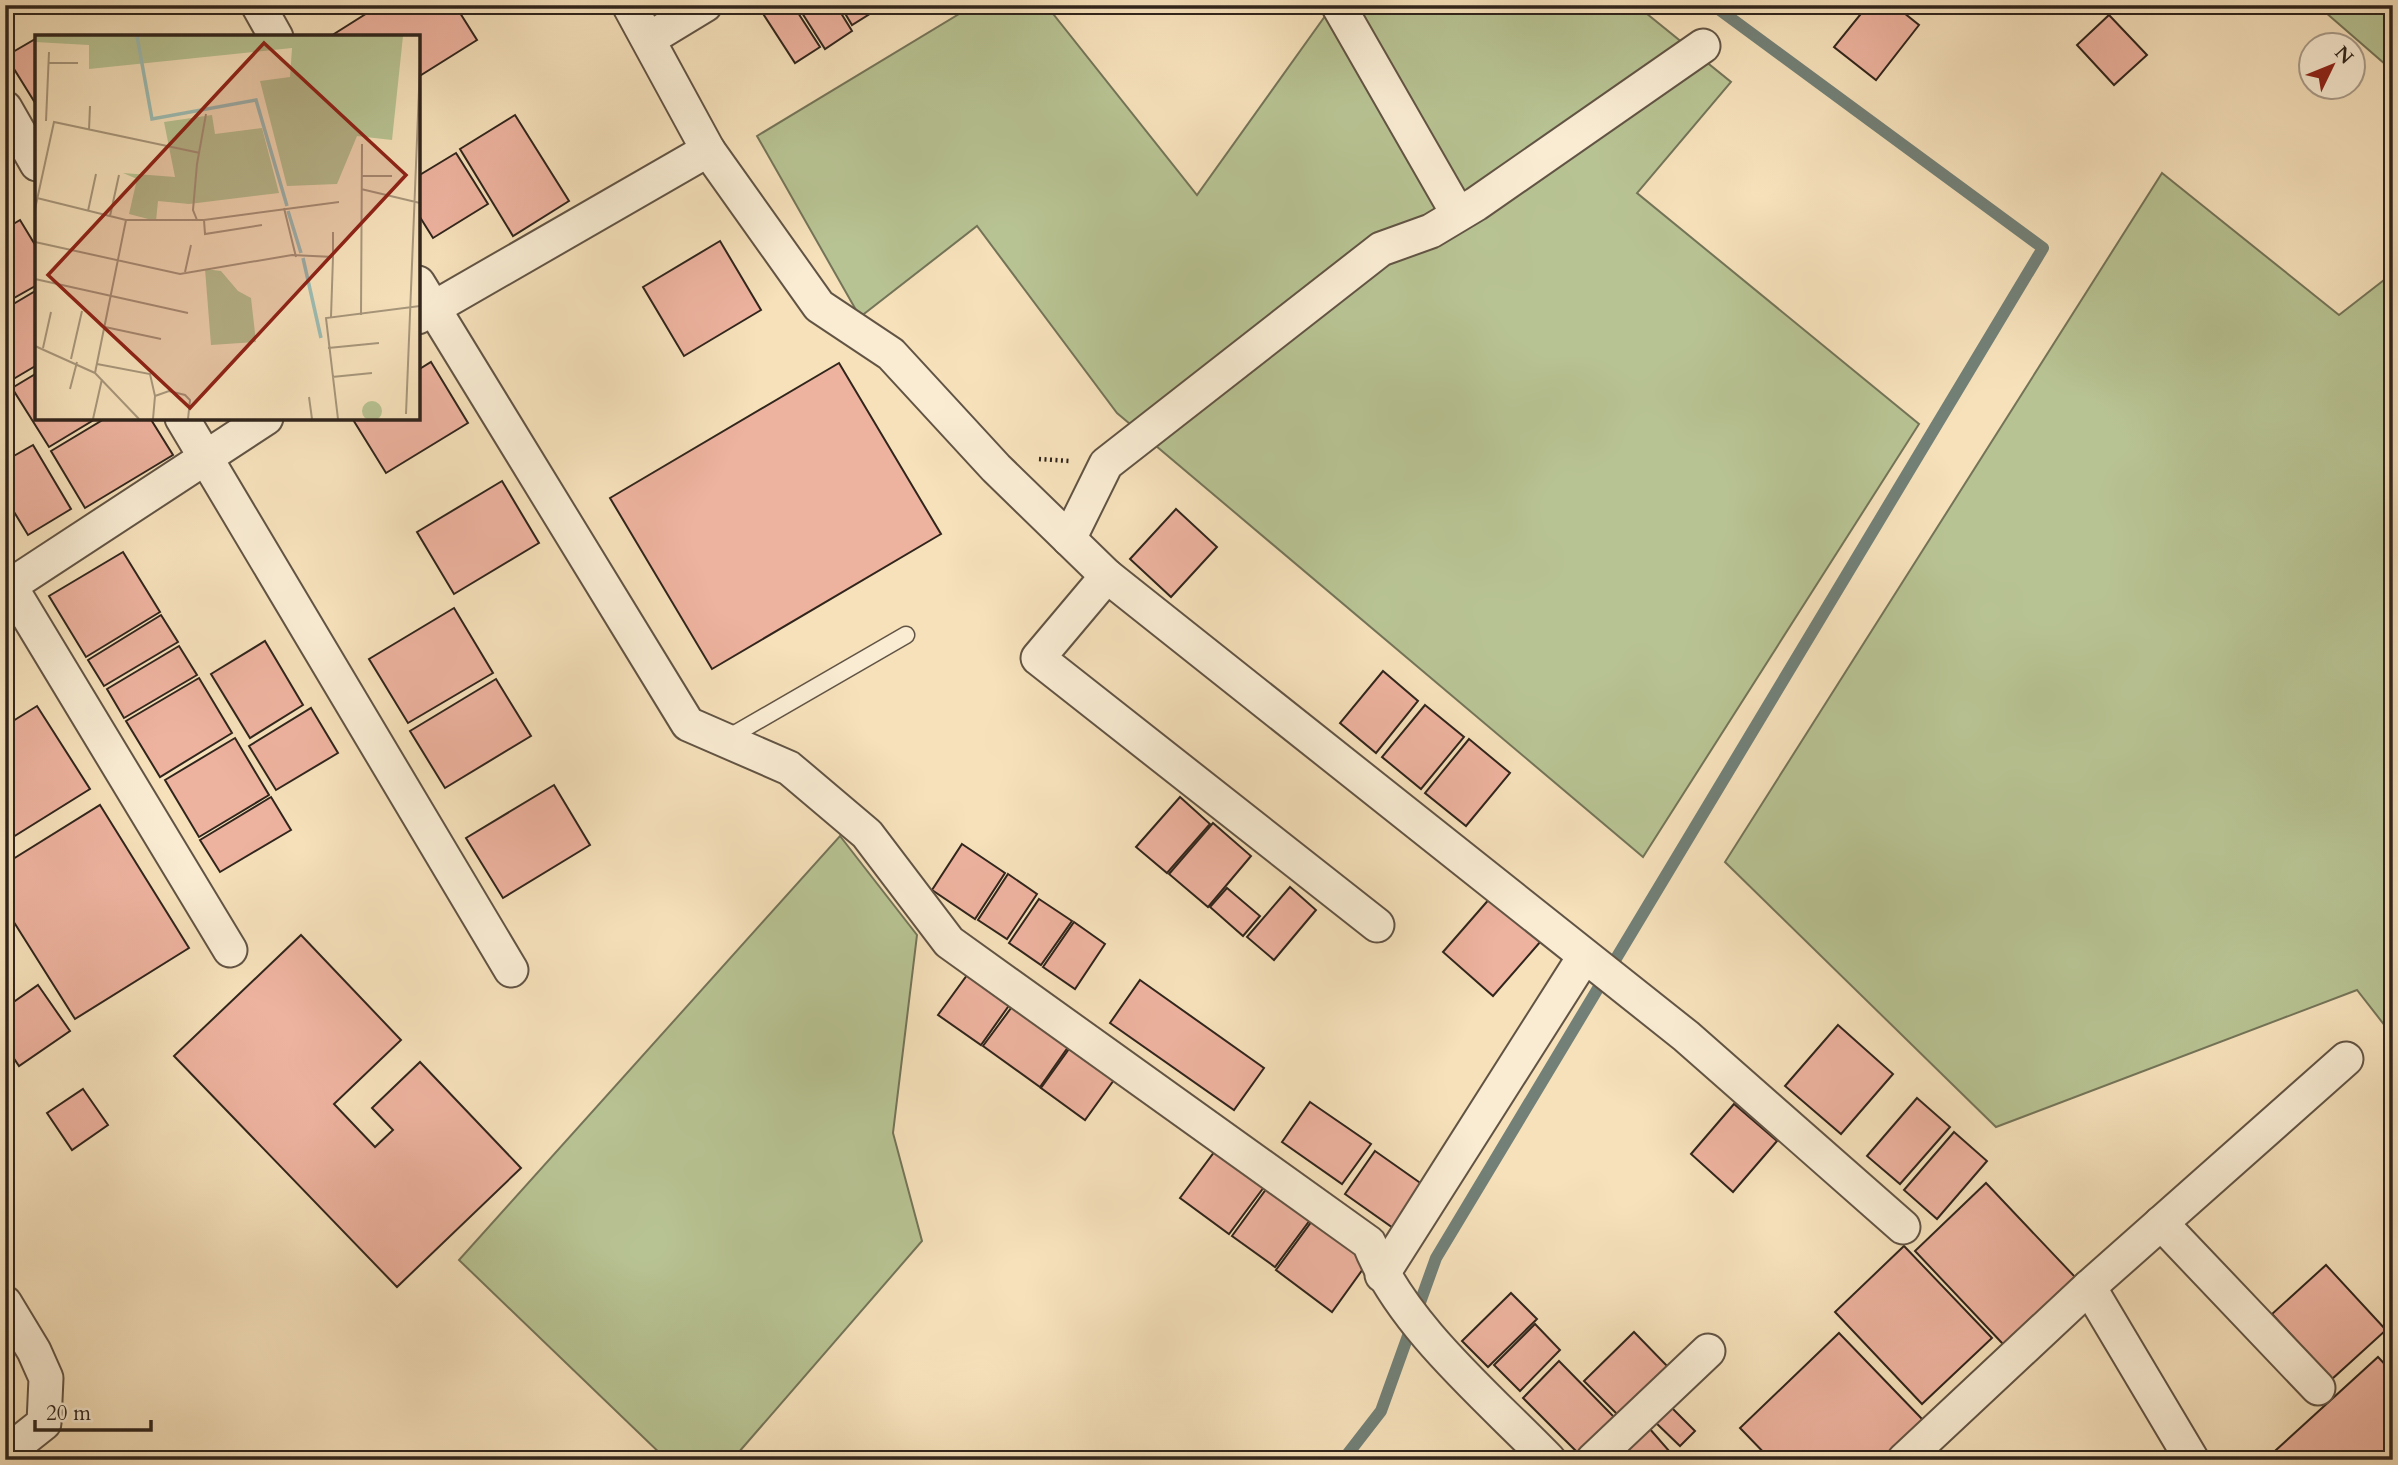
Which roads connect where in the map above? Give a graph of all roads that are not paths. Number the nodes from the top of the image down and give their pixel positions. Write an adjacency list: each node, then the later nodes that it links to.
1 (258, 5): 5 (street)
2 (629, 5): 6 (street)
3 (705, 5): 6 (street)
4 (1338, 5): 11 (street)
5 (275, 35)
6 (649, 39): 9 (street)
7 (1703, 46): 11 (street)
8 (5, 108): 10 (street)
9 (708, 150): 12 (street); 16 (street)
10 (35, 160)
11 (1458, 214): 16 (street)
12 (423, 302): 20 (street)
13 (183, 420): 15 (street)
14 (262, 420): 15 (street)
15 (205, 458): 18 (street); 24 (street)
16 (1069, 539): 17 (street)
17 (1107, 576): 21 (street); 23 (street)
18 (8, 587): 22 (street)
19 (906, 635): 20 (lane)
20 (725, 740): 28 (street)
21 (1377, 925)
22 (230, 950)
23 (1584, 957): 27 (street); 28 (street)
24 (511, 970)
25 (2346, 1059): 26 (street)
26 (2161, 1223): 29 (street); 32 (street)
27 (1903, 1227)
28 (1382, 1275): 34 (street)
29 (2089, 1287): 36 (street); 37 (street)
30 (5, 1303): 33 (street)
31 (1708, 1351): 35 (street)
32 (2318, 1388)
33 (5, 1454)
34 (1549, 1460)
35 (1593, 1460)
36 (1904, 1460)
37 (2192, 1460)

